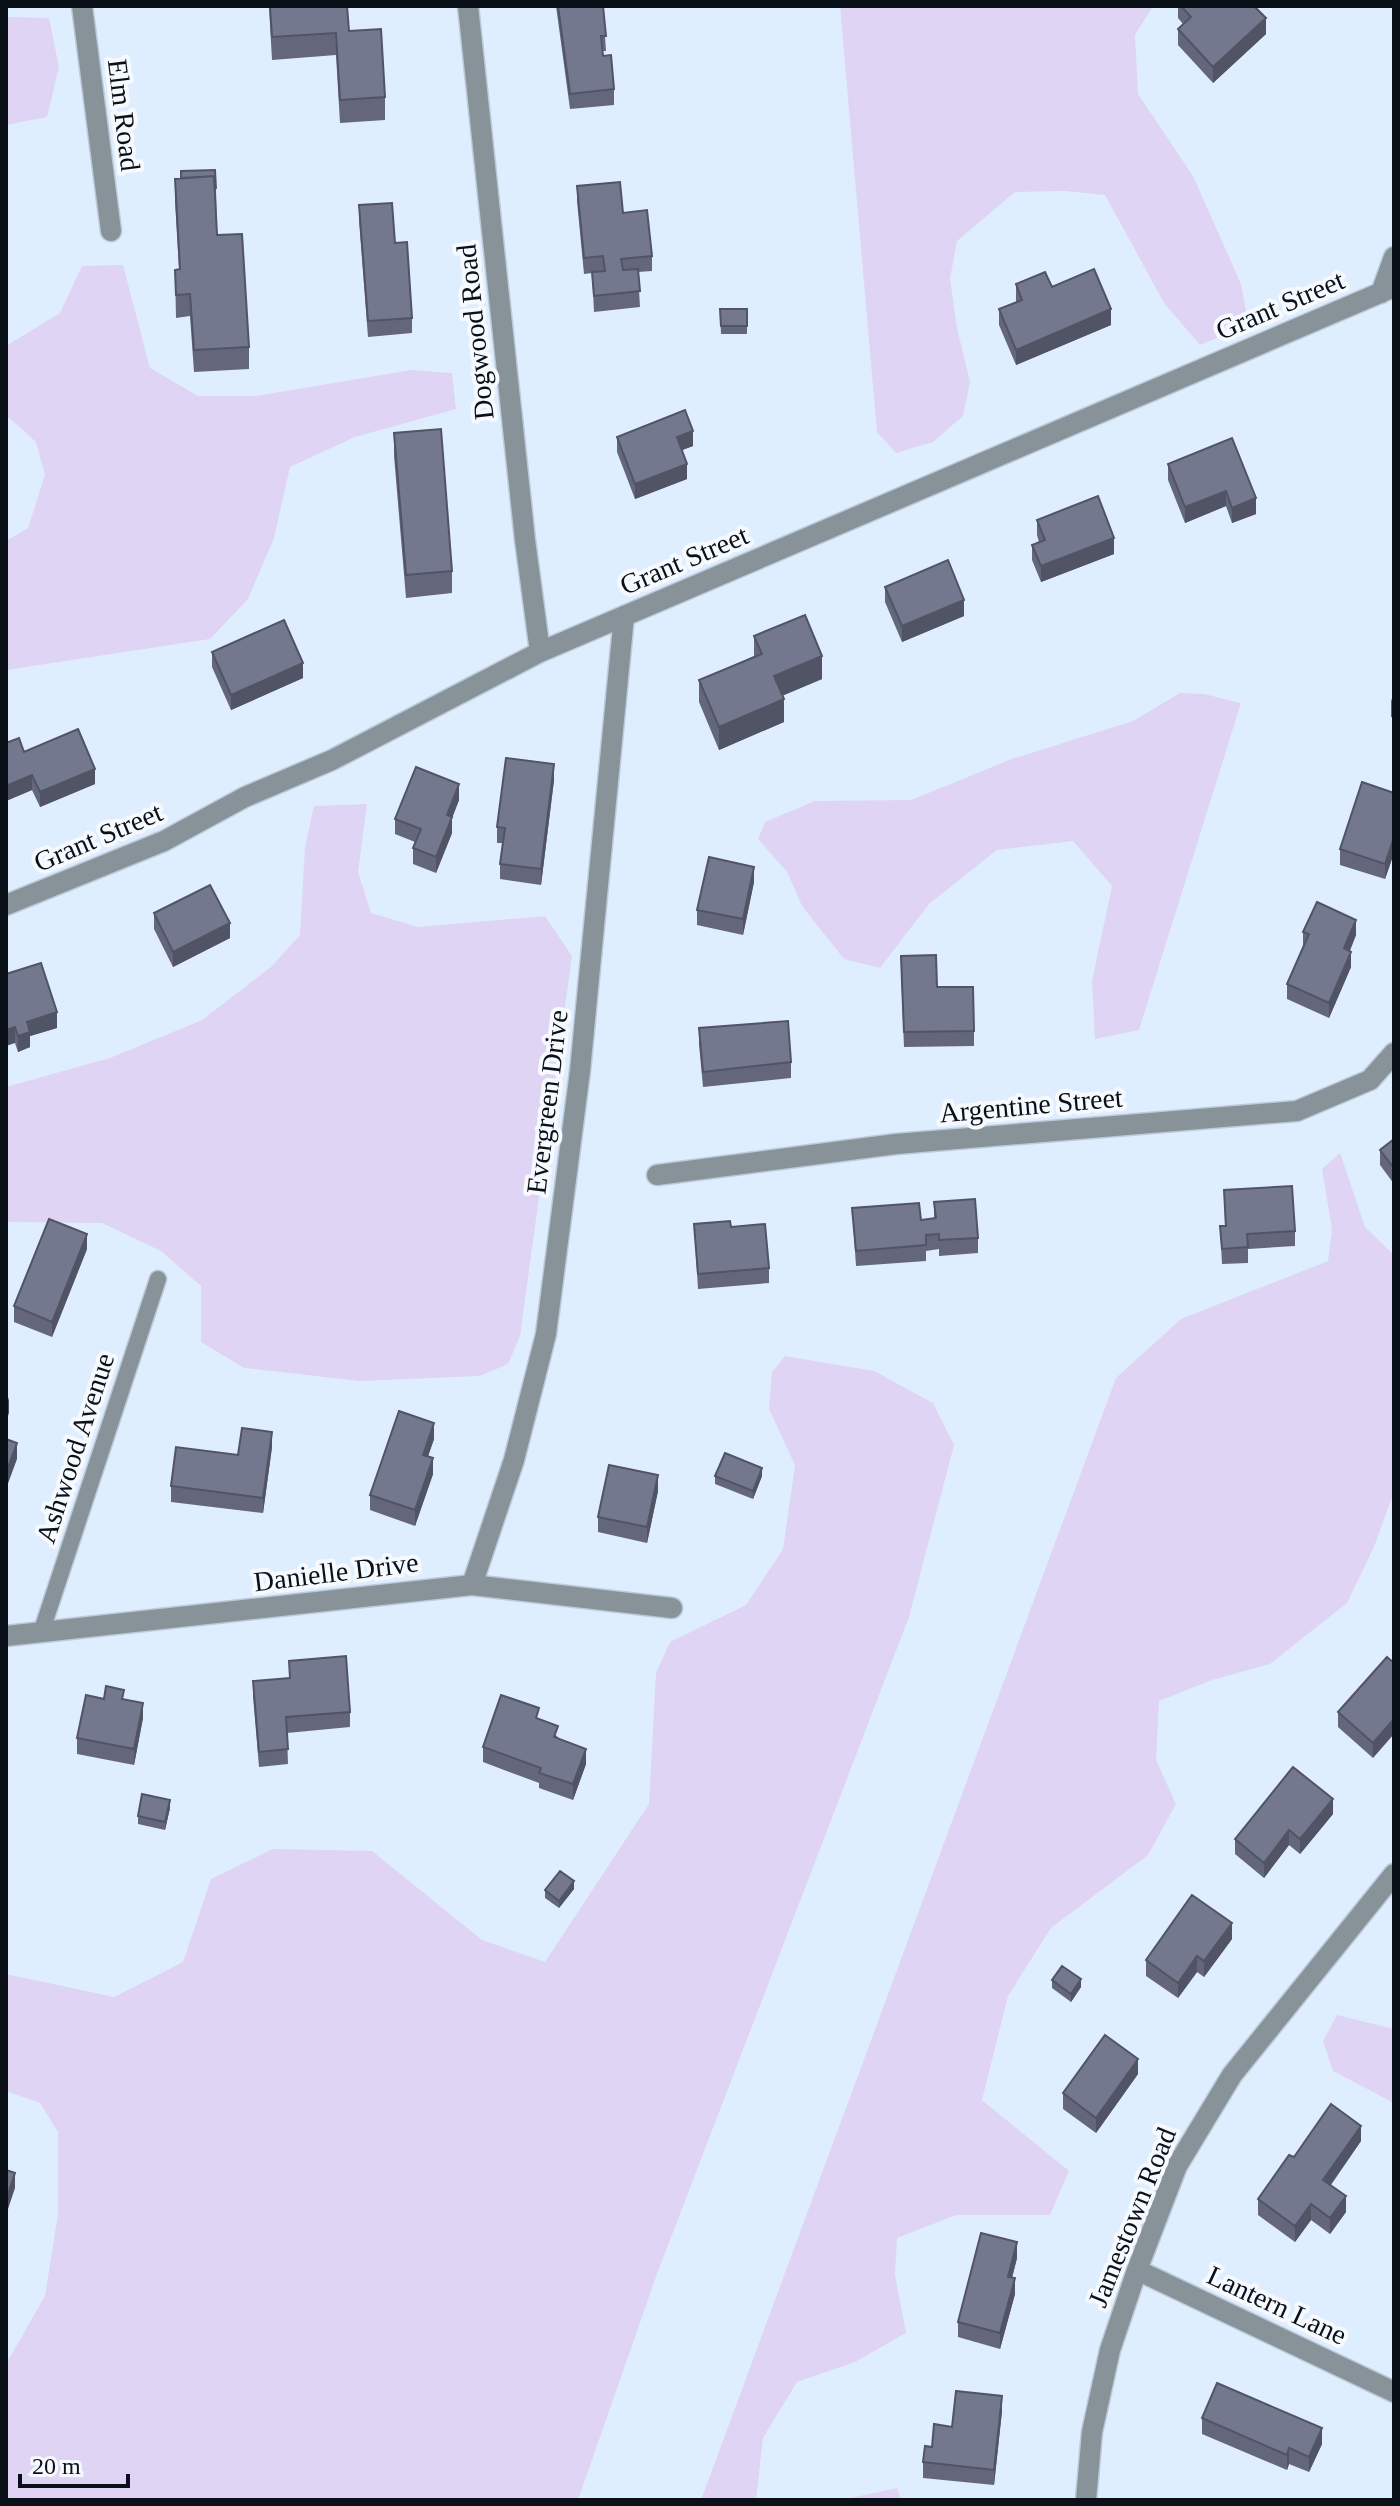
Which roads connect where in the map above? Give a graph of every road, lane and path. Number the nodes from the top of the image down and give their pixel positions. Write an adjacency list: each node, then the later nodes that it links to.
1 (82, 6): 3 (street, Elm Road)
2 (468, 6): 7 (street, Dogwood Road)
3 (111, 231)
4 (1394, 257): 5 (street)
5 (1388, 290): 6 (street, Grant Street)
6 (624, 616): 7 (street, Grant Street); 12 (street, Evergreen Drive)
7 (540, 652): 8 (street, Grant Street)
8 (6, 905)
9 (1394, 1053): 10 (street, Argentine Street)
10 (657, 1175)
11 (158, 1279): 14 (lane, Ashwood Avenue)
12 (472, 1585): 13 (street, Danielle Drive); 14 (street, Danielle Drive)
13 (672, 1608)
14 (41, 1633): 15 (street, Danielle Drive)
15 (6, 1636)
16 (1394, 1874): 17 (street, Jamestown Road)
17 (1137, 2270): 18 (street, Lantern Lane); 19 (street, Jamestown Road)
18 (1394, 2392)
19 (1086, 2500)

